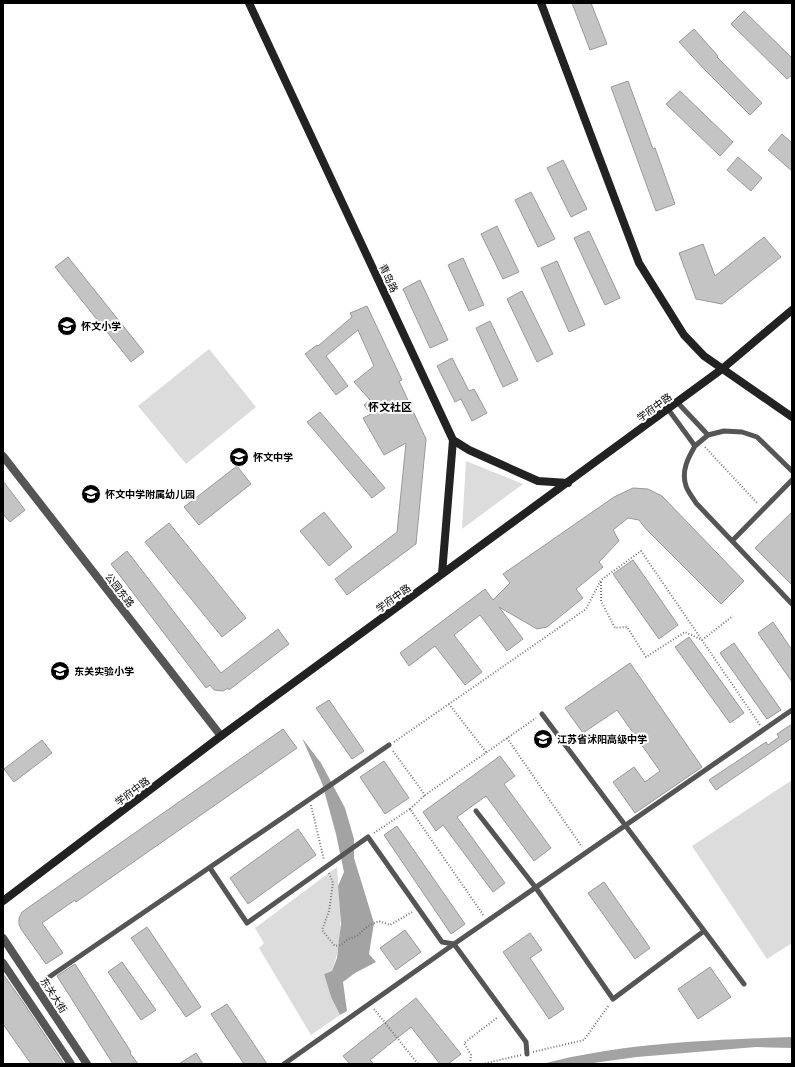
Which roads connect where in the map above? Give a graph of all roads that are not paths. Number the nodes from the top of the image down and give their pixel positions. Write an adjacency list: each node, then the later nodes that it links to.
1 (249, 3): 9 (street, 青岛路)
2 (542, 3): 4 (street)
3 (792, 310): 4 (street, 学府中路)
4 (722, 369): 5 (street, 学府中路); 7 (street)
5 (677, 402): 6 (street, 学府中路); 8 (lane)
6 (668, 409): 10 (lane); 14 (street, 学府中路)
7 (792, 417)
8 (708, 435): 10 (lane); 12 (lane)
9 (454, 440): 14 (street); 16 (street)
10 (695, 446): 15 (lane)
11 (3, 456): 20 (street, 公园东路)
12 (792, 471)
13 (792, 480): 15 (lane)
14 (568, 483): 16 (street, 学府中路)
15 (732, 541): 17 (lane)
16 (442, 574): 20 (street, 学府中路)
17 (792, 604)
18 (792, 710): 23 (lane)
19 (542, 714): 23 (lane)
20 (221, 736): 26 (street, 学府中路)
21 (389, 745): 24 (lane)
22 (476, 811): 25 (lane)
23 (626, 826): 25 (lane); 27 (lane)
24 (210, 868): 29 (lane); 32 (lane)
25 (536, 888): 27 (lane); 29 (lane)
26 (3, 901)
27 (704, 931): 31 (lane)
28 (3, 938): 32 (street, 东关大街)
29 (454, 944): 33 (lane); 36 (lane)
30 (3, 963): 34 (street)
31 (744, 984)
32 (36, 986): 35 (street, 东关大街)
33 (527, 1054)
34 (71, 1064)
35 (87, 1064)
36 (284, 1064)

